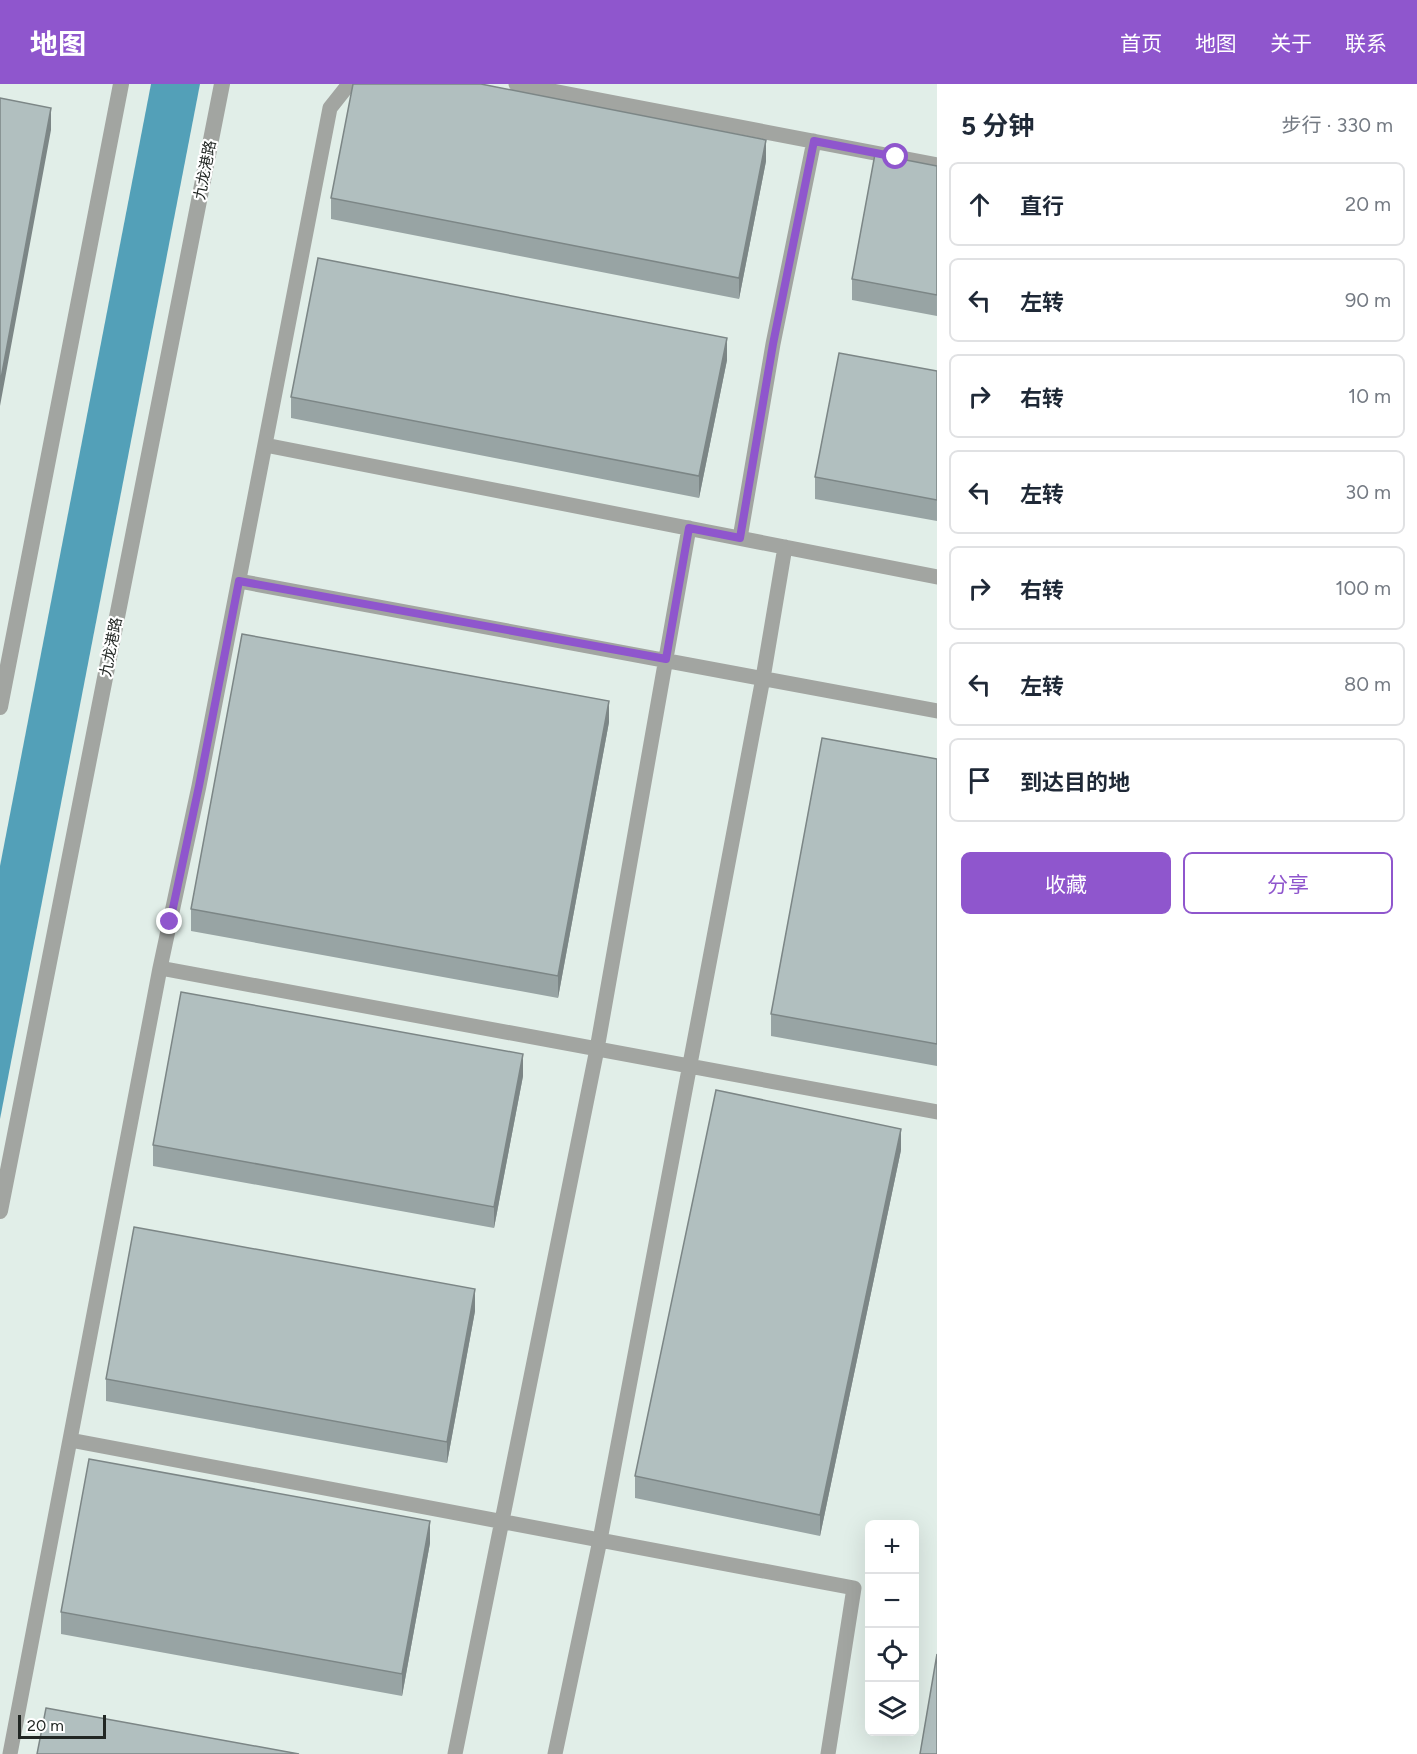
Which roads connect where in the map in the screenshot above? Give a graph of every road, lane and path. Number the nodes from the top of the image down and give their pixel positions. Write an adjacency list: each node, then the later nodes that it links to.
1 (121, 84): 15 (street)
2 (222, 84): 21 (street, 九龙港路)
3 (350, 84): 7 (lane)
4 (516, 84): 5 (lane)
5 (814, 141): 6 (lane); 9 (lane)
6 (937, 165)
7 (265, 445): 8 (lane); 12 (lane)
8 (689, 528): 9 (lane); 13 (lane)
9 (740, 538): 10 (lane)
10 (784, 547): 11 (lane); 14 (lane)
11 (937, 577)
12 (239, 581): 13 (lane); 17 (lane)
13 (666, 659): 14 (lane); 18 (lane)
14 (763, 678): 16 (lane); 19 (lane)
15 (0, 707)
16 (937, 711)
17 (160, 968): 18 (lane); 22 (lane)
18 (597, 1049): 19 (lane); 23 (lane)
19 (688, 1066): 20 (lane); 24 (lane)
20 (937, 1112)
21 (0, 1211)
22 (70, 1440): 23 (lane); 25 (lane)
23 (501, 1521): 24 (lane); 26 (lane)
24 (600, 1540): 27 (lane); 28 (lane)
25 (10, 1754)
26 (455, 1754)
27 (555, 1754)
28 (828, 1754)

